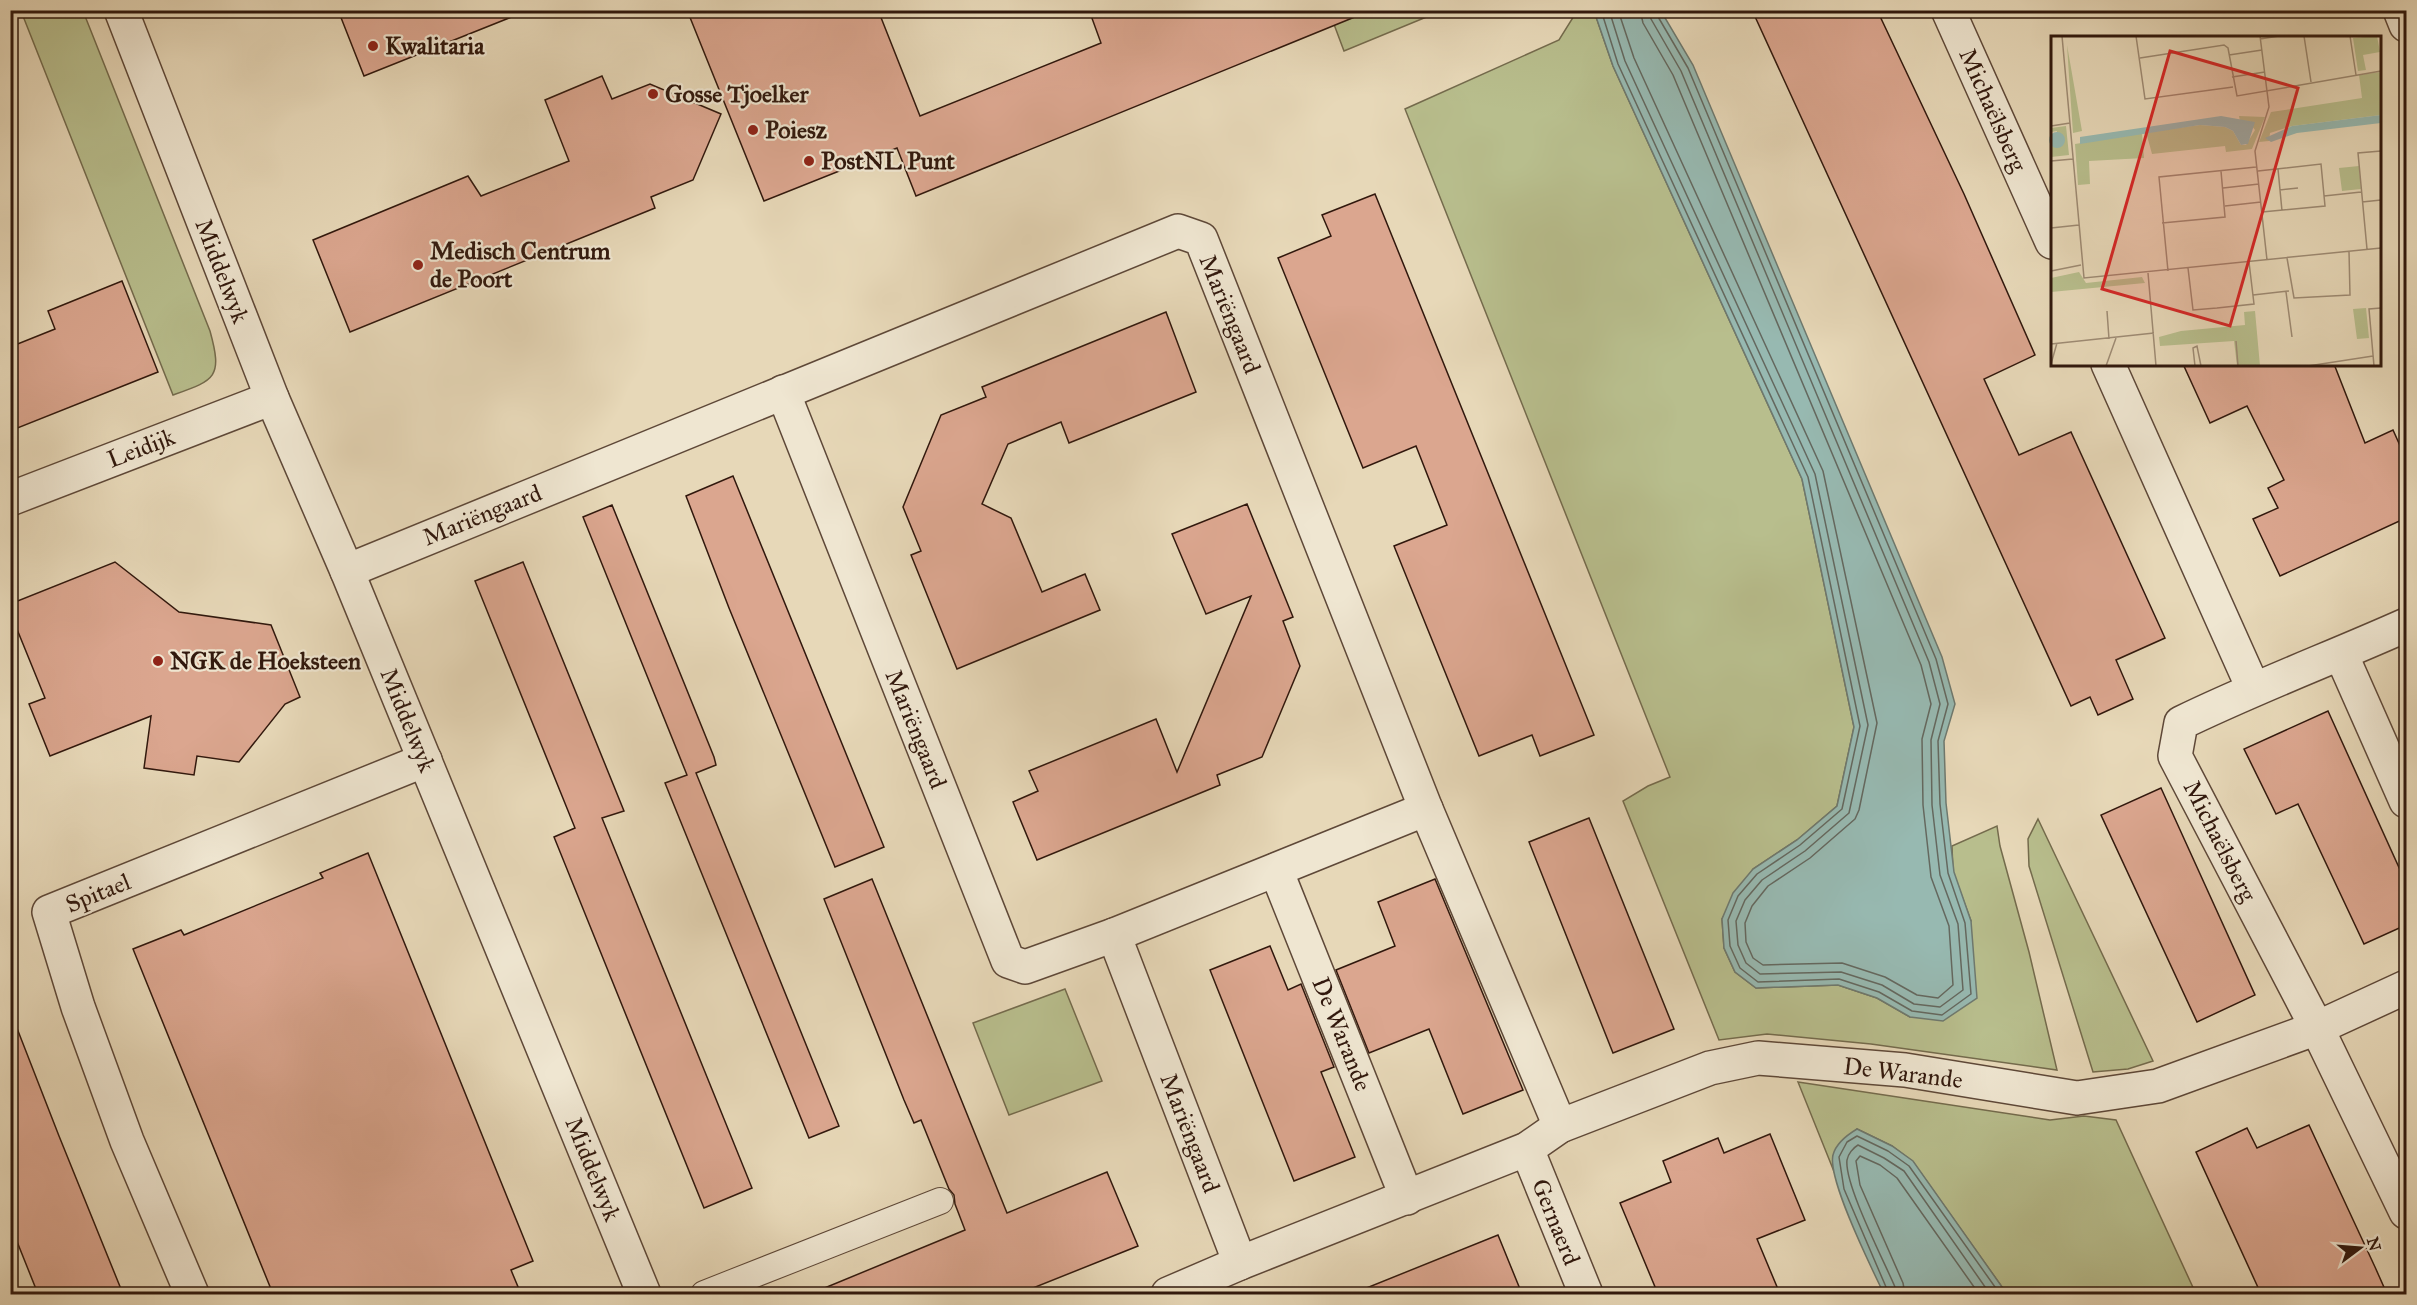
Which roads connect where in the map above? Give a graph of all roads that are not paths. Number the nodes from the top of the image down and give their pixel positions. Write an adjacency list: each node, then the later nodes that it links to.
1 (121, 10): 8 (street, Middelwyk)
2 (1948, 10): 5 (street, Michaëlsberg)
3 (2400, 10): 4 (street)
4 (2406, 25)
5 (2051, 240)
6 (2109, 366): 13 (street)
7 (783, 392): 10 (street, Mariëngaard); 16 (street, Mariëngaard); 18 (street, Mariëngaard)
8 (272, 398): 9 (street, Leidijk); 10 (street, Middelwyk)
9 (10, 499)
10 (347, 571): 14 (street, Middelwyk)
11 (2406, 625): 12 (street, Michaëlsberg)
12 (2341, 654): 13 (street, Michaëlsberg); 15 (street)
13 (2253, 688): 20 (street, Michaëlsberg)
14 (424, 760): 27 (street, Spitael); 28 (street, Middelwyk)
15 (2406, 801)
16 (1426, 809): 17 (street, Mariëngaard); 21 (street, Mariëngaard)
17 (1276, 870): 18 (street, Mariëngaard); 23 (street, De Warande)
18 (1114, 935): 26 (street, Mariëngaard)
19 (2406, 987): 20 (street, De Warande)
20 (2317, 1028): 21 (street, De Warande); 25 (street)
21 (1560, 1126): 22 (street, De Warande)
22 (1527, 1149): 23 (street, De Warande); 31 (street, Gernaerd)
23 (1407, 1198): 26 (street, De Warande)
24 (940, 1201): 29 (lane)
25 (2406, 1212)
26 (1240, 1263): 30 (street, De Warande)
27 (192, 1294)
28 (644, 1294)
29 (704, 1294)
30 (1168, 1294)
31 (1586, 1294)

